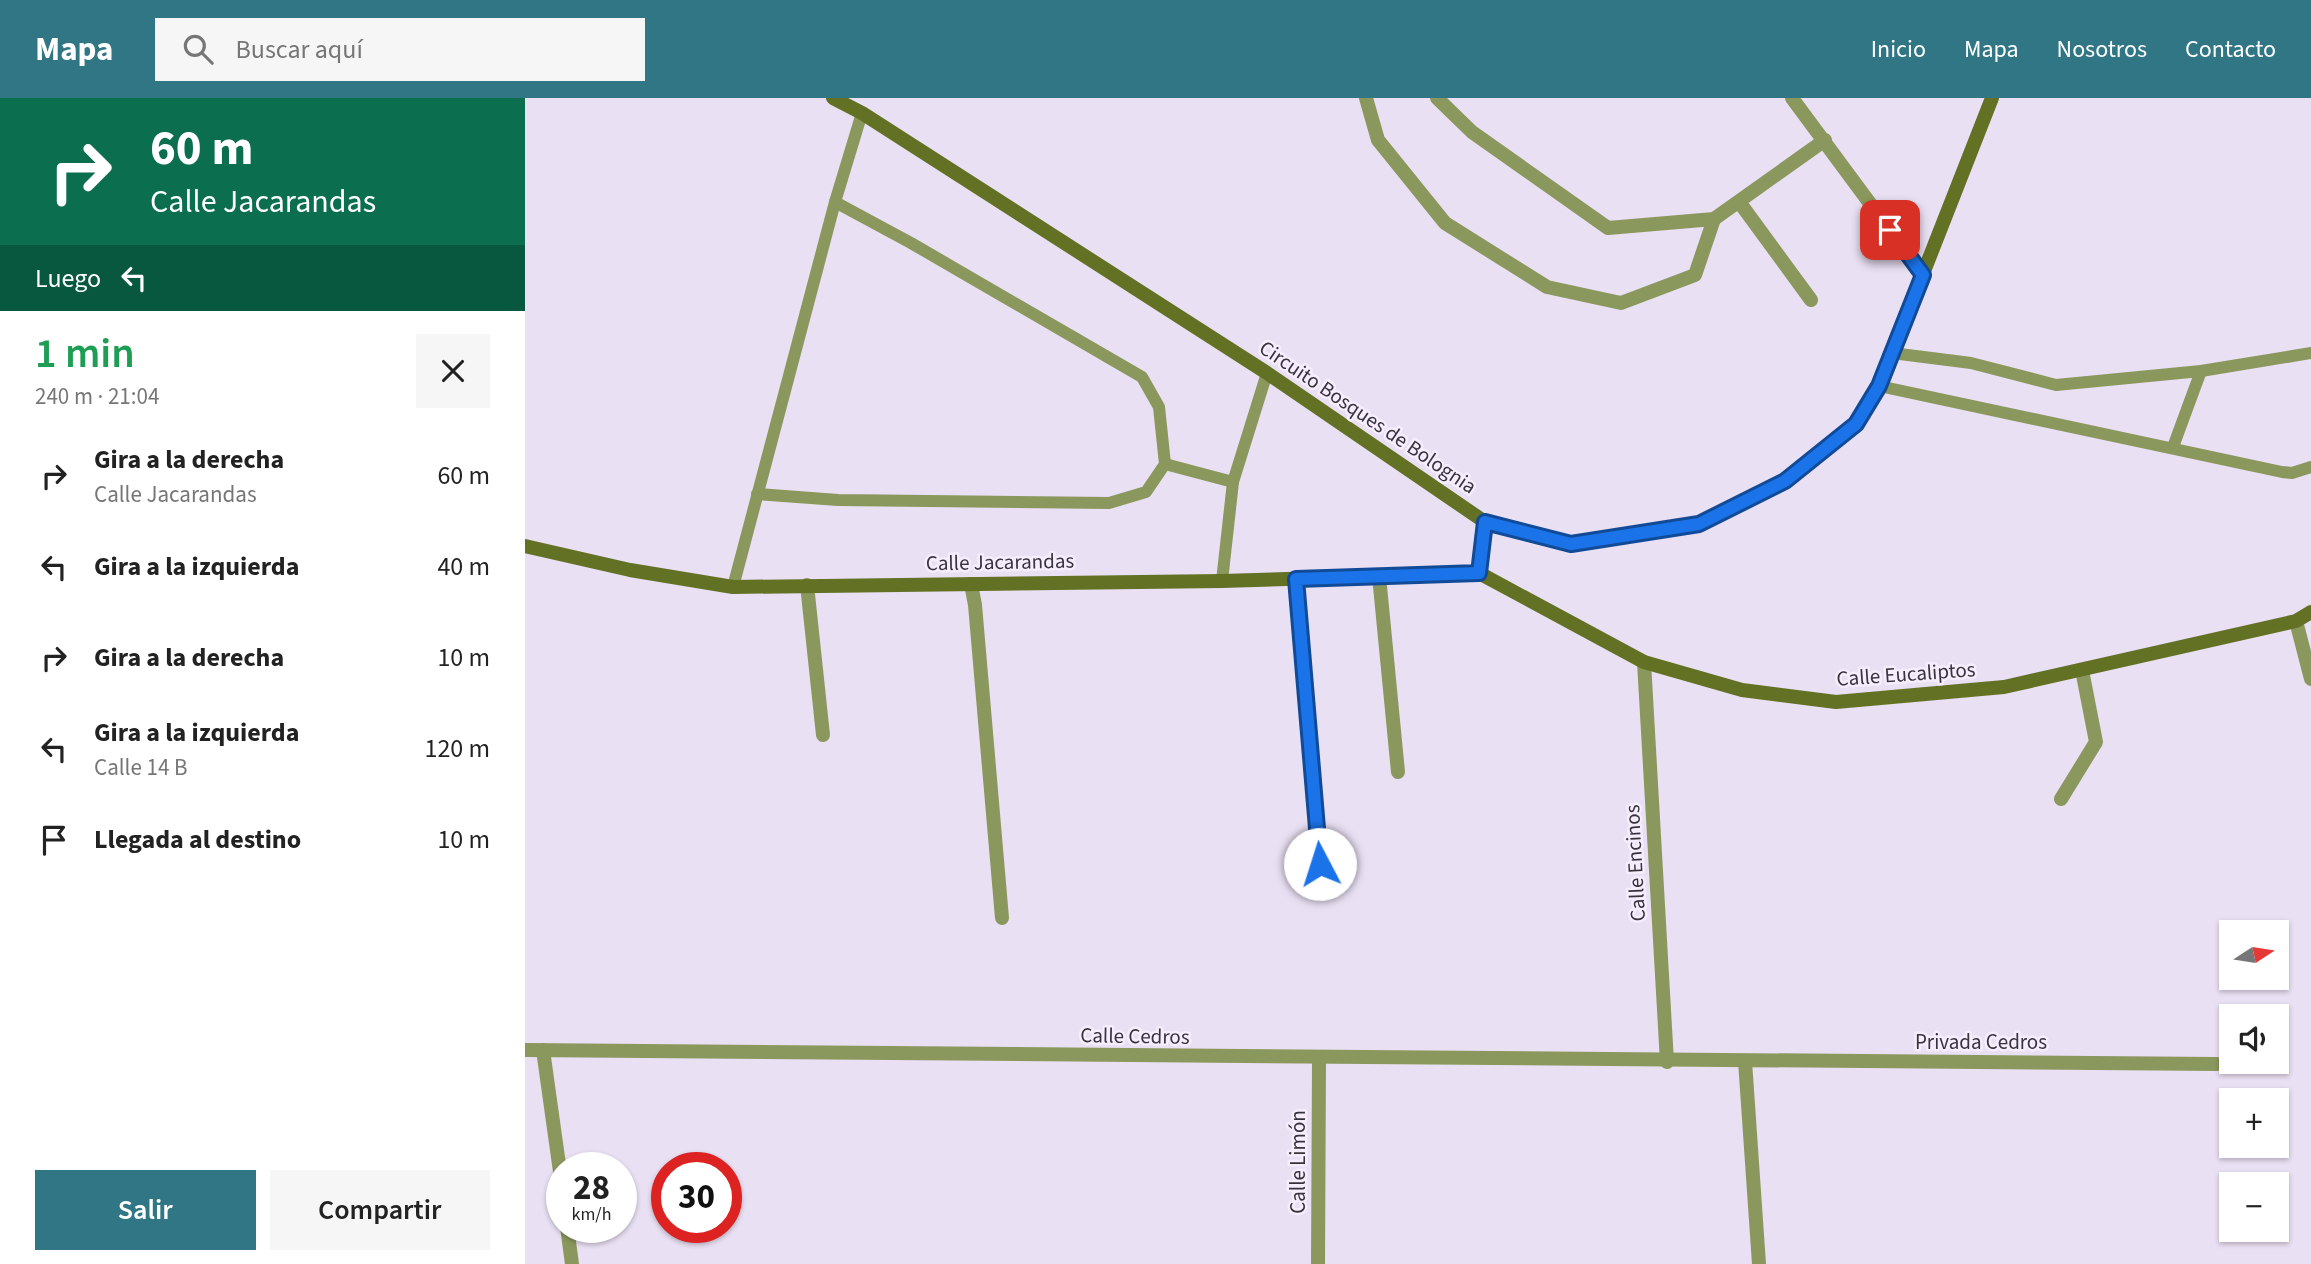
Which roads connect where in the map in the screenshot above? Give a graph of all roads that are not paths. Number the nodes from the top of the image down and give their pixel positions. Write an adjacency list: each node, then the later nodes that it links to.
1 (834, 98): 6 (main road, Circuito Bosques de Bolognia)
2 (1366, 98): 10 (street)
3 (1437, 98): 10 (street)
4 (1792, 98): 7 (street)
5 (1992, 98): 11 (main road, Circuito Bosques de Bolognia)
6 (862, 113): 8 (lane); 16 (main road, Circuito Bosques de Bolognia)
7 (1825, 140): 9 (street); 11 (street)
8 (835, 202): 19 (lane); 22 (lane)
9 (1740, 203): 10 (street); 12 (street)
10 (1714, 219)
11 (1923, 275): 13 (main road, Circuito Bosques de Bolognia)
12 (1811, 300)
13 (1892, 353): 15 (lane); 17 (main road, Circuito Bosques de Bolognia)
14 (2311, 353): 15 (lane)
15 (2201, 372): 18 (lane)
16 (1267, 373): 21 (lane); 23 (main road, Circuito Bosques de Bolognia)
17 (1879, 386): 18 (lane); 23 (main road, Circuito Bosques de Bolognia)
18 (2173, 447): 20 (lane)
19 (1165, 464): 21 (lane); 22 (lane)
20 (2311, 467)
21 (1233, 482): 28 (lane)
22 (757, 494): 31 (lane)
23 (1485, 522): 25 (main road)
24 (525, 545): 31 (main road, Calle Jacarandas)
25 (1479, 573): 26 (main road, Calle Jacarandas); 34 (main road, Calle Eucaliptos)
26 (1379, 576): 27 (main road, Calle Jacarandas); 38 (street)
27 (1296, 579): 28 (main road, Calle Jacarandas); 40 (street)
28 (1221, 581): 29 (main road, Calle Jacarandas)
29 (971, 584): 30 (main road, Calle Jacarandas); 41 (street)
30 (807, 585): 31 (main road, Calle Jacarandas); 37 (street)
31 (733, 587)
32 (2311, 612): 33 (main road, Calle Eucaliptos)
33 (2296, 621): 35 (main road, Calle Eucaliptos); 36 (street)
34 (1644, 662): 35 (main road, Calle Eucaliptos); 46 (street, Calle Encinos)
35 (2082, 670): 39 (street)
36 (2311, 679)
37 (823, 735)
38 (1398, 772)
39 (2061, 799)
40 (1320, 864)
41 (1002, 918)
42 (525, 1050): 43 (street, Calle Cedros)
43 (543, 1050): 44 (street, Calle Cedros); 48 (street)
44 (1319, 1059): 46 (street, Calle Cedros); 51 (street, Calle Limón)
45 (1745, 1061): 46 (street, Calle Cedros); 47 (street, Privada Cedros); 52 (street)
46 (1667, 1062)
47 (2217, 1064)
48 (557, 1152)
49 (569, 1243): 50 (street)
50 (572, 1264)
51 (1318, 1264)
52 (1759, 1264)

